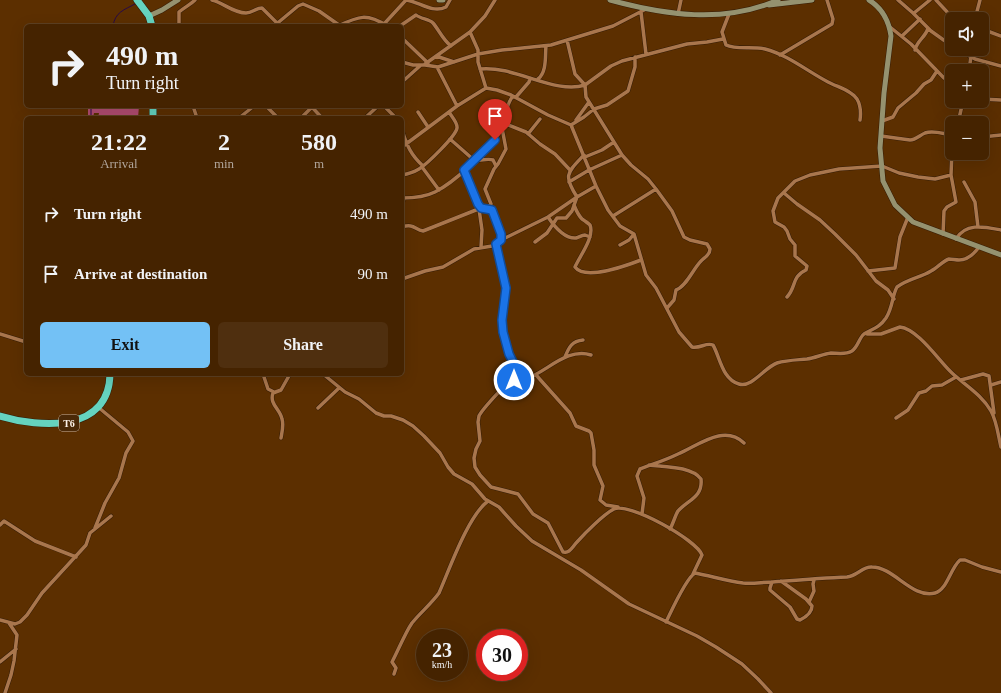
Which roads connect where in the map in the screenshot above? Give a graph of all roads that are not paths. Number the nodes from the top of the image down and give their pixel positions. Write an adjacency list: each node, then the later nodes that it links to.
1 (178, 0): 27 (main road)
2 (196, 0): 31 (street)
3 (212, 0): 29 (street)
4 (439, 0): 5 (main road)
5 (443, 0)
6 (450, 0): 35 (street)
7 (495, 0): 39 (street)
8 (610, 0): 21 (main road)
9 (681, 0): 25 (street)
10 (778, 0): 20 (main road)
11 (812, 0): 20 (main road)
12 (827, 0): 52 (street)
13 (869, 0): 37 (main road)
14 (898, 0): 18 (street)
15 (930, 0): 24 (street)
16 (936, 0): 22 (street)
17 (980, 0): 23 (street)
18 (904, 2): 24 (street)
19 (139, 3): 27 (highway)
20 (764, 6): 26 (main road)
21 (644, 10): 25 (main road); 45 (street); 51 (street)
22 (947, 12)
23 (977, 12)
24 (914, 13): 28 (street)
25 (678, 14): 26 (main road)
26 (730, 14): 43 (street)
27 (149, 16): 30 (highway)
28 (920, 19): 38 (street); 41 (street)
29 (277, 23): 32 (street)
30 (151, 24)
31 (179, 24)
32 (335, 24)
33 (343, 24): 34 (street)
34 (384, 24)
35 (387, 24)
36 (403, 24): 47 (street)
37 (889, 26): 41 (street); 92 (main road)
38 (928, 28): 46 (street); 49 (street)
39 (470, 32): 47 (street); 50 (street)
40 (989, 32): 42 (street)
41 (902, 36): 49 (street)
42 (1001, 36)
43 (723, 39): 51 (street); 52 (street)
44 (404, 40): 59 (street)
45 (567, 40): 48 (street); 68 (street)
46 (945, 41)
47 (451, 46): 53 (street)
48 (546, 46): 50 (street); 66 (street)
49 (915, 50): 63 (street)
50 (478, 54): 57 (street); 62 (street)
51 (646, 54): 55 (street)
52 (780, 55): 91 (street)
53 (436, 56): 57 (street); 59 (street)
54 (971, 56): 58 (street); 60 (street)
55 (635, 57): 68 (street); 81 (street)
56 (404, 62): 59 (street)
57 (454, 62): 61 (street)
58 (970, 64)
59 (425, 65): 61 (street); 67 (street)
60 (1001, 66)
61 (437, 67): 74 (street)
62 (480, 70): 64 (street); 69 (street)
63 (937, 71): 65 (street); 92 (street)
64 (530, 78): 66 (street); 70 (street)
65 (945, 78)
66 (538, 79): 68 (street)
67 (404, 81)
68 (585, 85): 73 (street)
69 (486, 88): 70 (street); 74 (street)
70 (514, 97): 93 (street); 94 (street)
71 (989, 99): 72 (street)
72 (1001, 100)
73 (589, 102): 81 (street); 93 (street)
74 (457, 106): 83 (street)
75 (252, 108): 84 (street)
76 (268, 108): 85 (street)
77 (310, 108): 86 (street)
78 (314, 108): 87 (street)
79 (376, 108): 88 (street)
80 (386, 108): 89 (street)
81 (594, 109): 93 (street); 102 (street)
82 (418, 112): 95 (street)
83 (449, 112): 95 (street); 101 (street)
84 (242, 116)
85 (276, 116)
86 (303, 116)
87 (320, 116)
88 (366, 116)
89 (394, 116)
90 (540, 119): 96 (street)
91 (860, 120)
92 (882, 121): 99 (main road)
93 (572, 124): 105 (street)
94 (503, 126): 96 (street); 107 (street); 109 (street)
95 (428, 127): 103 (street)
96 (528, 134): 112 (street)
97 (945, 134): 99 (street)
98 (1001, 135): 100 (street)
99 (881, 136): 110 (main road)
100 (989, 136)
101 (450, 139): 107 (street); 108 (street)
102 (614, 142): 104 (street); 105 (street)
103 (404, 146): 108 (street)
104 (622, 155): 113 (street); 119 (street)
105 (584, 156): 112 (street); 113 (street)
106 (952, 160): 115 (street)
107 (475, 161): 109 (street); 111 (street)
108 (423, 166): 114 (street); 120 (street)
109 (496, 166): 126 (street)
110 (881, 166): 115 (street); 121 (street); 129 (main road)
111 (464, 170): 120 (street); 125 (street)
112 (570, 170): 116 (street)
113 (589, 170): 116 (street); 118 (street)
114 (404, 174)
115 (951, 175): 135 (street)
116 (568, 182): 122 (street)
117 (964, 182): 132 (street)
118 (596, 186): 122 (street); 127 (street)
119 (656, 189): 127 (street); 150 (street)
120 (439, 190): 123 (street)
121 (784, 192): 146 (street); 148 (street)
122 (577, 197): 124 (street); 128 (street)
123 (404, 198)
124 (574, 205): 130 (street); 136 (street)
125 (480, 208): 126 (street); 131 (street); 142 (street)
126 (487, 208): 138 (street)
127 (613, 216): 134 (street)
128 (548, 217): 130 (street); 138 (street)
129 (908, 217): 135 (main road); 146 (street)
130 (553, 224): 136 (street); 139 (street)
131 (404, 227)
132 (978, 227): 133 (street); 137 (street)
133 (1001, 230)
134 (634, 234): 141 (street); 145 (street)
135 (943, 234): 137 (main road)
136 (590, 237): 145 (street)
137 (956, 238): 143 (main road)
138 (501, 240): 140 (street)
139 (535, 242)
140 (496, 244): 142 (street); 163 (street)
141 (620, 245)
142 (481, 247): 147 (street)
143 (979, 247): 144 (main road); 149 (street)
144 (1001, 255)
145 (641, 260): 150 (street)
146 (868, 271): 149 (street)
147 (404, 278)
148 (787, 297)
149 (894, 299): 152 (street)
150 (667, 308): 152 (street)
151 (0, 334): 154 (street)
152 (865, 334): 162 (street)
153 (583, 340): 155 (street)
154 (24, 341)
155 (565, 356): 156 (street); 157 (street)
156 (591, 356)
157 (536, 375): 163 (street); 180 (street)
158 (110, 376): 169 (highway, T6)
159 (265, 376): 168 (street)
160 (289, 376): 168 (street)
161 (325, 376): 167 (street)
162 (956, 376): 164 (street); 173 (street)
163 (517, 380): 180 (street)
164 (961, 380): 166 (street); 172 (street)
165 (1001, 382): 166 (street)
166 (991, 385): 172 (street)
167 (339, 388): 170 (street); 179 (street)
168 (274, 392): 174 (street)
169 (98, 406): 171 (highway, T6); 184 (street)
170 (318, 408)
171 (0, 416)
172 (994, 417): 175 (street)
173 (896, 418)
174 (281, 438)
175 (1000, 439): 177 (street)
176 (744, 443): 178 (street)
177 (1001, 447)
178 (648, 465): 181 (street); 185 (street)
179 (488, 501): 195 (street); 198 (street)
180 (620, 508): 181 (street)
181 (642, 514): 185 (street)
182 (111, 516): 184 (street)
183 (0, 525): 186 (street)
184 (94, 529): 186 (street)
185 (670, 529): 188 (street)
186 (76, 557): 194 (street)
187 (1001, 572): 189 (street)
188 (693, 574): 191 (street); 195 (street)
189 (814, 580): 190 (street); 192 (street)
190 (781, 581): 191 (street); 192 (street)
191 (772, 582): 192 (street)
192 (808, 602)
193 (0, 620): 194 (street)
194 (8, 622): 196 (street)
195 (666, 622): 201 (street)
196 (16, 649): 197 (street); 200 (street)
197 (0, 662)
198 (394, 674)
199 (0, 690): 200 (street)
200 (5, 693)
201 (771, 693)

